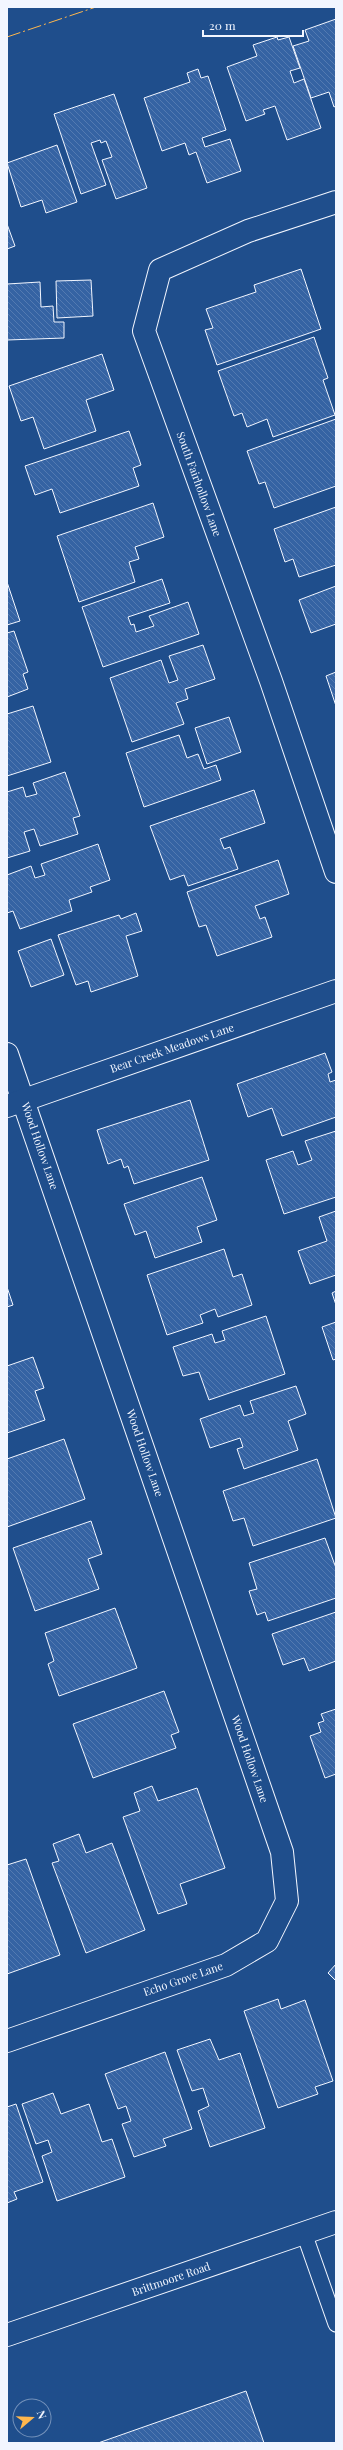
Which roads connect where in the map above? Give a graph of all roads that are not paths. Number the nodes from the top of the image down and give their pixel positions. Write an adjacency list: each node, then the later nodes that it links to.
1 (335, 202): 2 (street, South Fairhollow Lane)
2 (336, 872)
3 (336, 991): 5 (street, Bear Creek Meadows Lane)
4 (7, 1054): 5 (street, Wood Hollow Lane)
5 (16, 1103): 6 (street, Wood Hollow Lane)
6 (282, 1852): 7 (street, Echo Grove Lane)
7 (7, 2041)
8 (336, 2222): 9 (street, Brittmoore Road)
9 (304, 2233): 10 (lane); 11 (street, Brittmoore Road)
10 (336, 2324)
11 (7, 2335)

